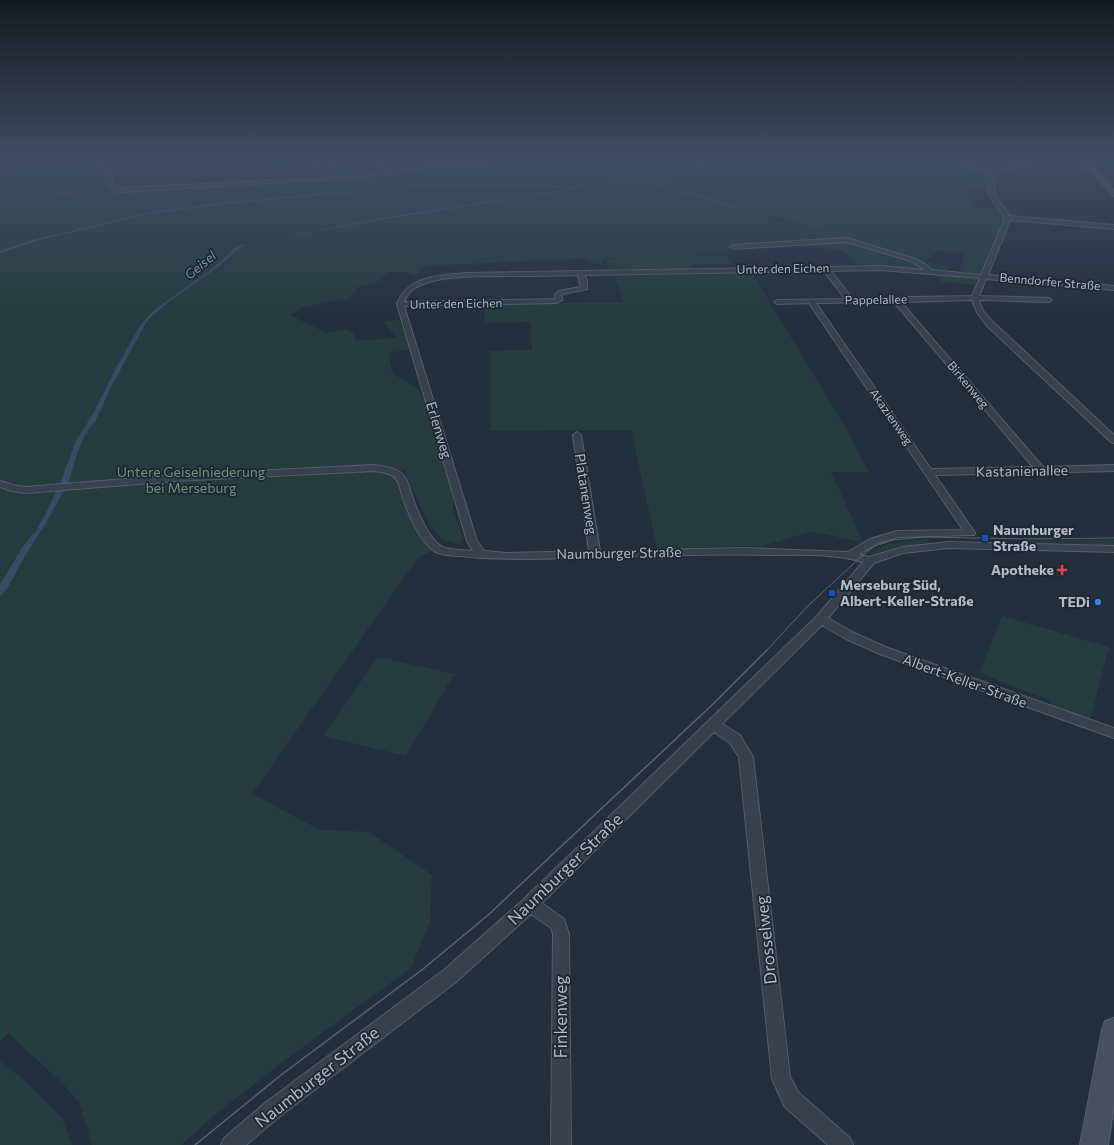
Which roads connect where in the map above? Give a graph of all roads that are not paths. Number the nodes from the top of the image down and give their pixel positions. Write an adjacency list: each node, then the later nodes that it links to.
1 (1003, 211): 2 (street)
2 (1008, 218): 3 (street); 8 (street)
3 (1114, 227)
4 (733, 247): 6 (street)
5 (826, 269): 6 (street, Unter den Eichen); 7 (street, Unter den Eichen); 11 (street)
6 (930, 271): 8 (street, Unter den Eichen)
7 (580, 273): 16 (street, Unter den Eichen); 16 (street, Unter den Eichen)
8 (985, 276): 9 (street, Benndorfer Straße); 10 (street)
9 (1114, 288)
10 (975, 298): 12 (street, Pappelallee); 13 (street); 18 (street)
11 (850, 300): 12 (street, Pappelallee); 14 (street, Pappelallee)
12 (896, 300): 20 (street, Birkenweg)
13 (1049, 300)
14 (811, 301): 15 (street, Pappelallee); 21 (street, Akazienweg)
15 (777, 302)
16 (400, 304): 24 (street, Erlenweg)
17 (577, 435): 25 (street, Platanenweg)
18 (1114, 440)
19 (1114, 468): 20 (street, Kastanienallee)
20 (1041, 470): 21 (street, Kastanienallee)
21 (929, 472): 26 (street, Akazienweg)
22 (0, 484): 24 (street, Naumburger Straße)
23 (1114, 549): 27 (street, Naumburger Straße)
24 (480, 554): 25 (street, Naumburger Straße)
25 (595, 554): 26 (street, Naumburger Straße)
26 (850, 555): 27 (street, Naumburger Straße)
27 (870, 561): 28 (street, Naumburger Straße)
28 (821, 618): 29 (street, Naumburger Straße); 30 (street, Albert-Keller-Straße)
29 (713, 724): 31 (street, Naumburger Straße); 35 (street, Drosselweg)
30 (1114, 733)
31 (530, 904): 33 (street, Naumburger Straße); 34 (street, Finkenweg)
32 (1114, 1030): 36 (street)
33 (231, 1145)
34 (561, 1145)
35 (843, 1145)
36 (1094, 1145)

